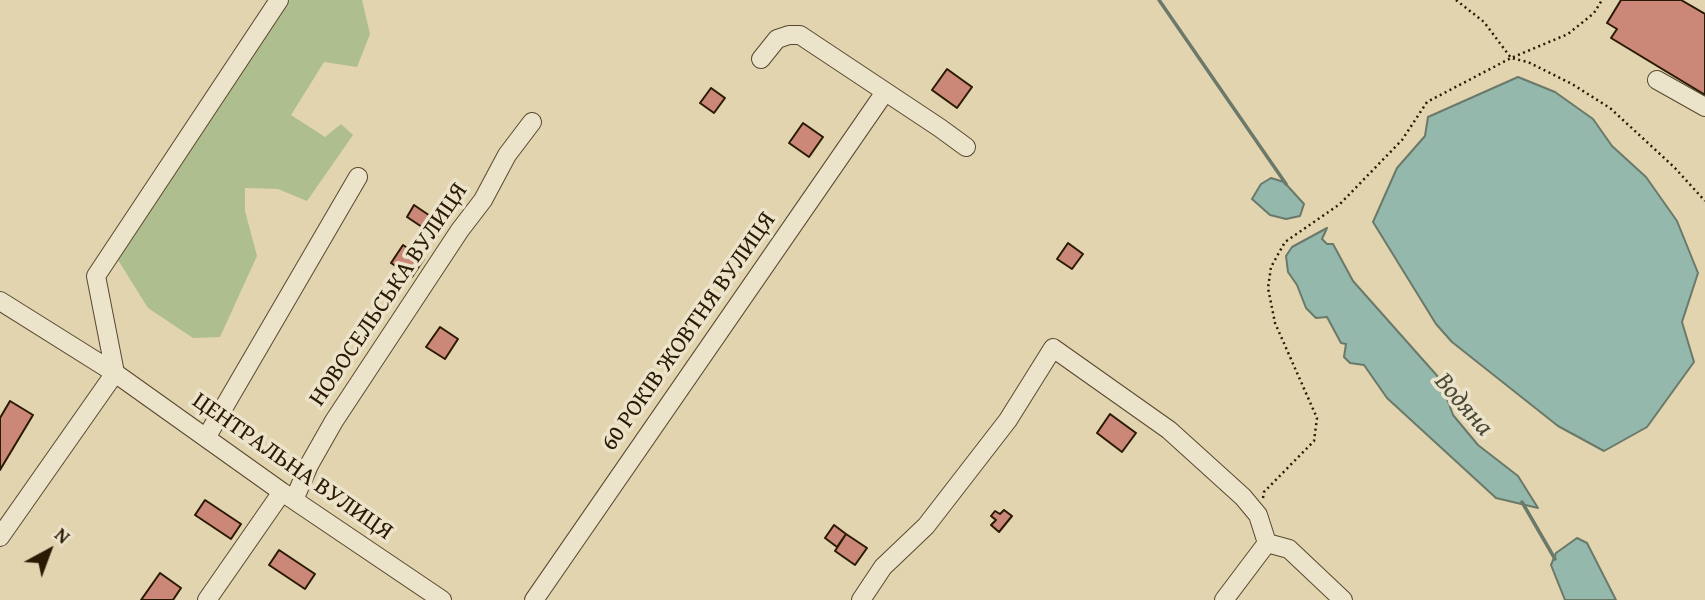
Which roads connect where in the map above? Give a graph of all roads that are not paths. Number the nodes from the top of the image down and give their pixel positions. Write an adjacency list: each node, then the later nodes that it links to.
1 (279, 0): 10 (street)
2 (761, 59): 4 (street)
3 (1657, 80): 5 (street)
4 (885, 92): 7 (street); 17 (street, 60 РОКІВ ЖОВТНЯ ВУЛИЦЯ)
5 (1705, 107)
6 (532, 122): 12 (street, НОВОСЕЛЬСЬКА ВУЛИЦЯ)
7 (966, 147)
8 (358, 177): 11 (street)
9 (0, 300): 10 (street, ЦЕНТРАЛЬНА ВУЛИЦЯ)
10 (115, 373): 11 (street, ЦЕНТРАЛЬНА ВУЛИЦЯ); 13 (street)
11 (206, 438): 12 (street, ЦЕНТРАЛЬНА ВУЛИЦЯ)
12 (288, 496): 15 (street, НОВОСЕЛЬСЬКА ВУЛИЦЯ); 16 (street, ЦЕНТРАЛЬНА ВУЛИЦЯ)
13 (0, 537)
14 (1266, 543): 18 (street); 19 (street); 20 (street)
15 (207, 600)
16 (442, 600)
17 (534, 600)
18 (861, 600)
19 (1224, 600)
20 (1343, 600)

